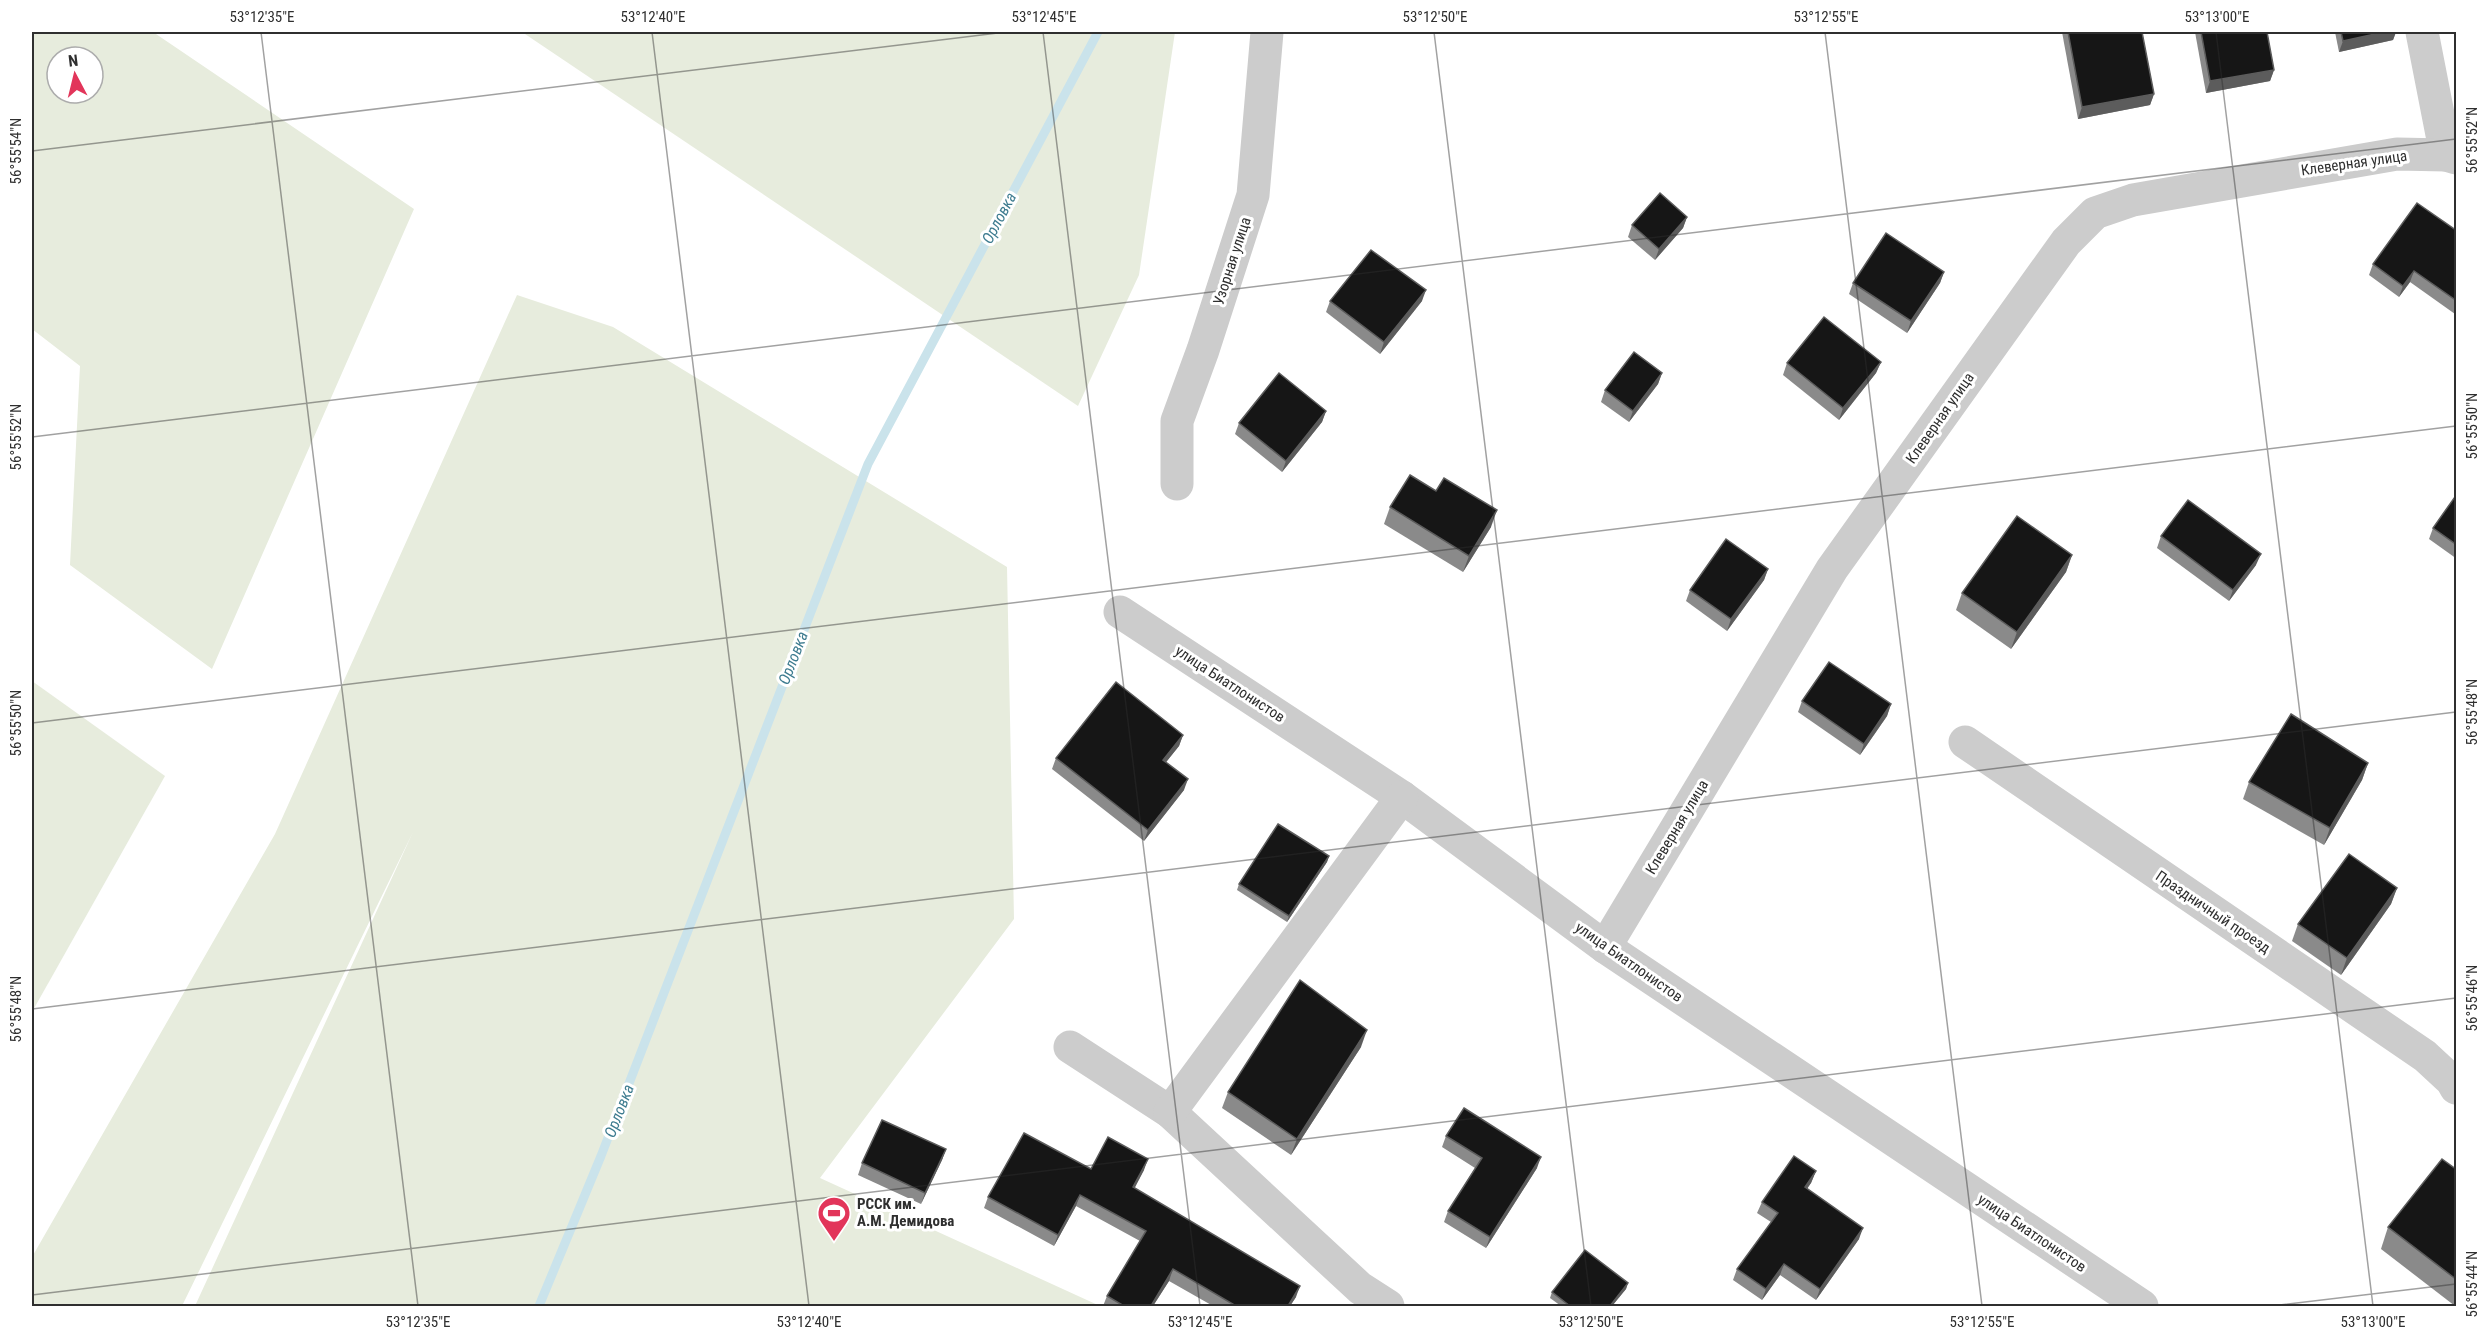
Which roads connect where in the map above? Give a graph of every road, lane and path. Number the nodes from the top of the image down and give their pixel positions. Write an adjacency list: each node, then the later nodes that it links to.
1 (1267, 32): 4 (street, Узорная улица)
2 (2422, 32): 3 (street)
3 (2452, 156): 8 (street, Клеверная улица)
4 (1177, 484)
5 (1120, 612): 7 (street, улица Биатлонистов)
6 (1965, 742): 10 (street, Праздничный проезд)
7 (1402, 797): 8 (street, улица Биатлонистов); 11 (street)
8 (1605, 947): 13 (street, улица Биатлонистов)
9 (1070, 1047): 11 (street)
10 (2457, 1088)
11 (1170, 1112): 12 (street)
12 (1388, 1306)
13 (2142, 1306)

